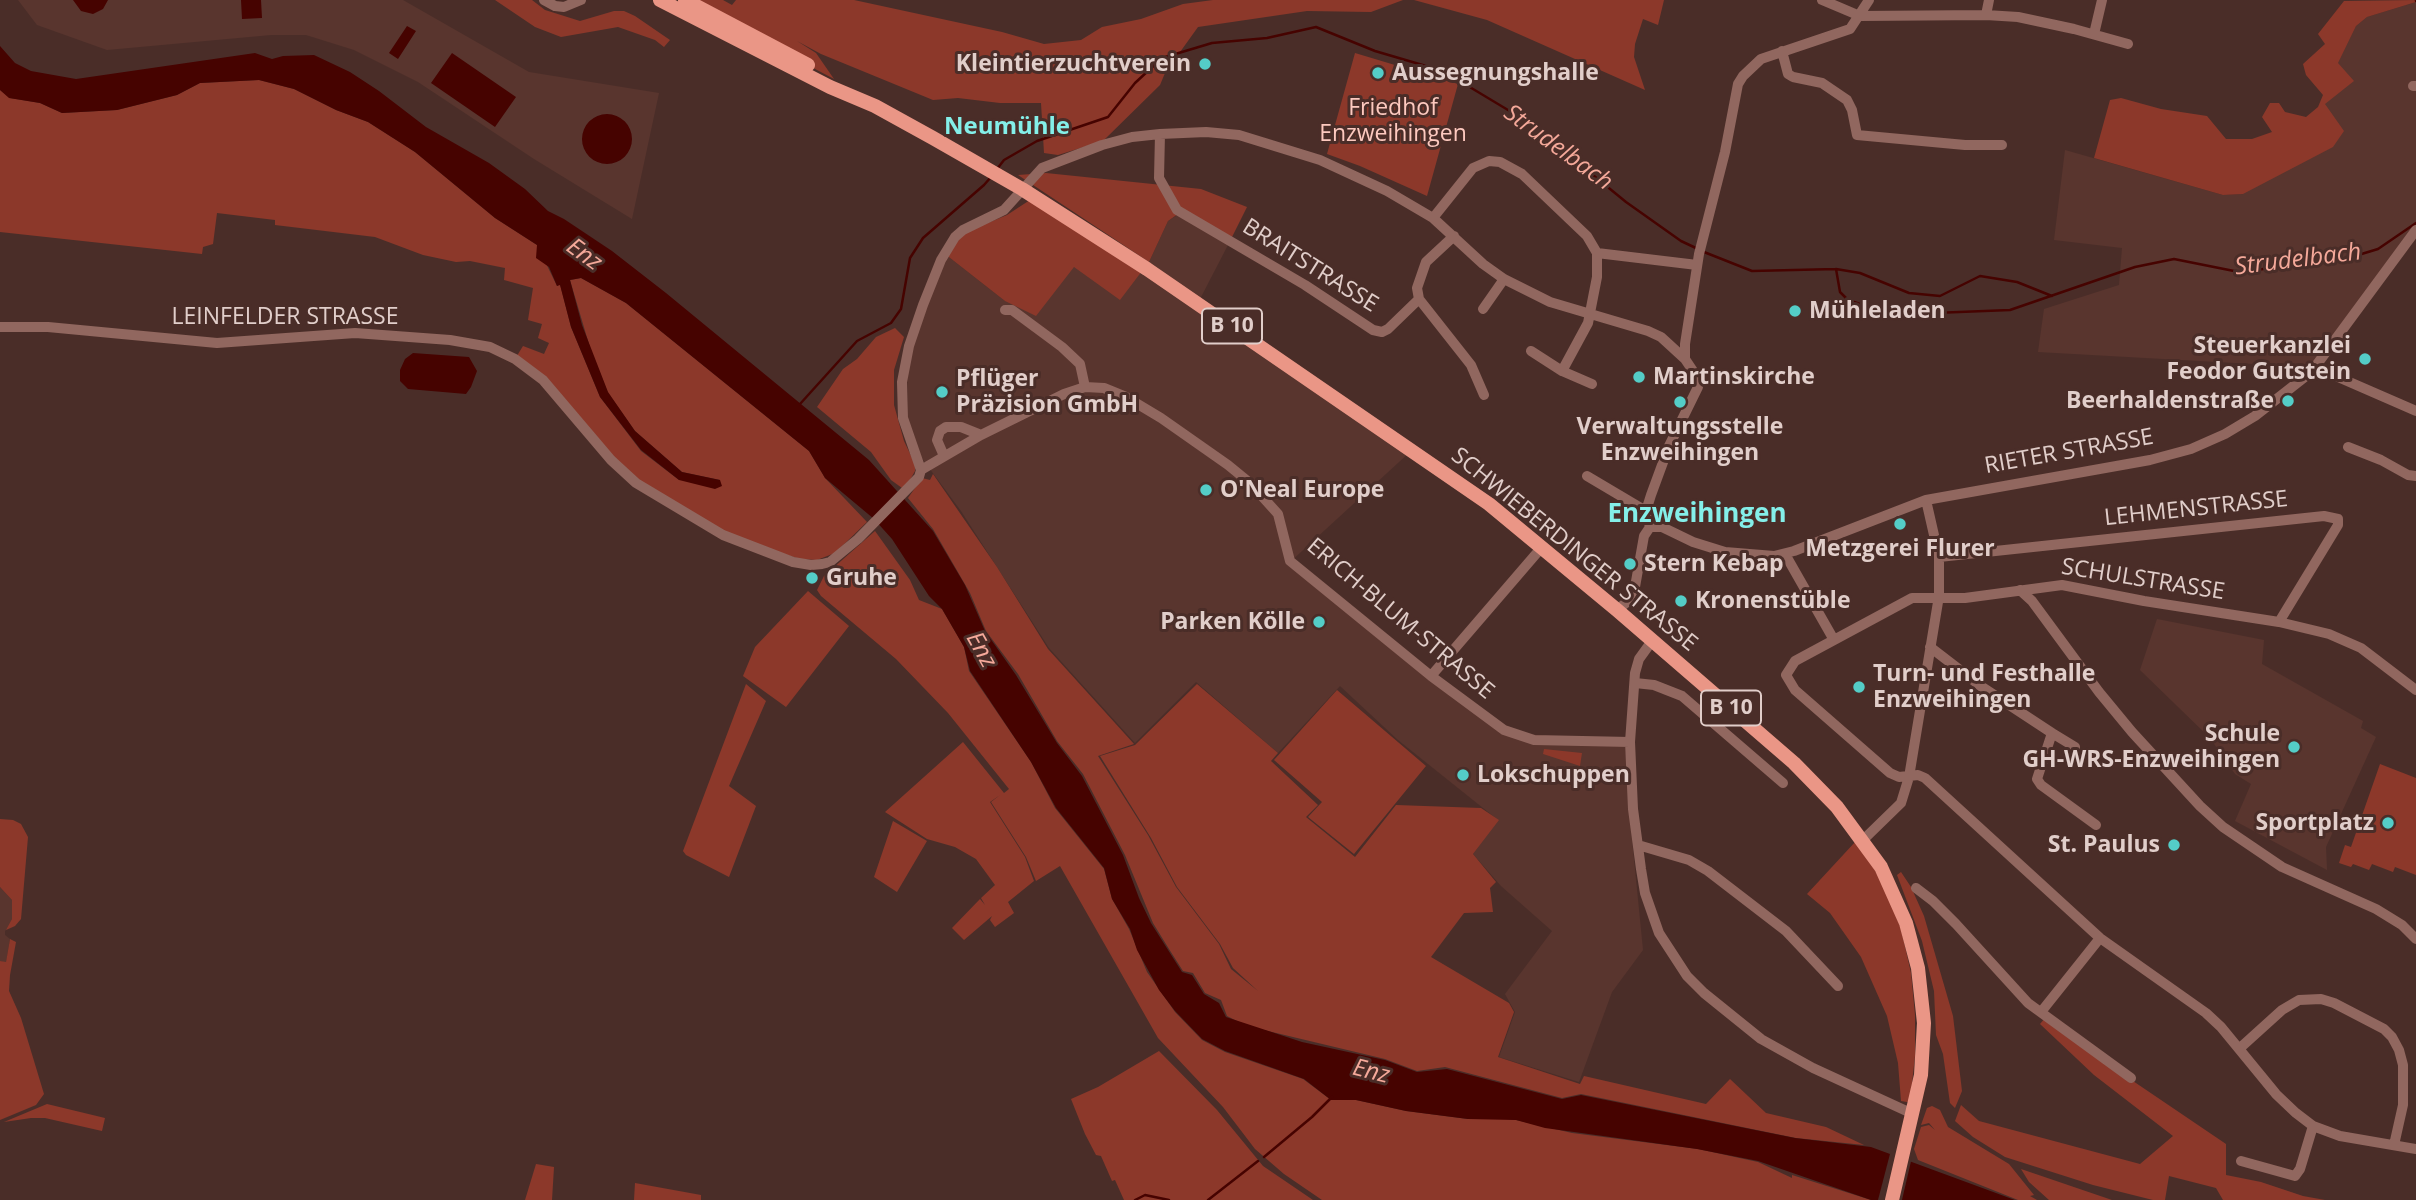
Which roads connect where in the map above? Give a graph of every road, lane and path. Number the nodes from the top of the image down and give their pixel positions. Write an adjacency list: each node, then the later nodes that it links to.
1 (544, 0): 2 (street)
2 (581, 0)
3 (660, 0): 14 (main road, SCHWIEBERDINGER STRASSE / B 10)
4 (685, 0): 14 (main road, SCHWIEBERDINGER STRASSE / B 10)
5 (1822, 0): 10 (street)
6 (1869, 0): 10 (street)
7 (1989, 0): 9 (street)
8 (2102, 0): 11 (street)
9 (1986, 15): 10 (street); 11 (street)
10 (1860, 16): 13 (street)
11 (2094, 34): 12 (street)
12 (2128, 44)
13 (1782, 51): 16 (street); 22 (street)
14 (875, 106): 17 (main road, SCHWIEBERDINGER STRASSE / B 10)
15 (1160, 134): 17 (street); 18 (street); 24 (street, BRAITSTRASSE)
16 (2002, 145)
17 (1022, 188): 40 (street); 46 (main road, SCHWIEBERDINGER STRASSE / B 10)
18 (1433, 218): 20 (street); 21 (street)
19 (2416, 230): 31 (street, RIETER STRASSE)
20 (1454, 236): 23 (street); 24 (street)
21 (1597, 253): 22 (street); 27 (street)
22 (1698, 260): 30 (street)
23 (1504, 279): 25 (street); 27 (street)
24 (1419, 299): 35 (street)
25 (1483, 309)
26 (1005, 310): 34 (street)
27 (1588, 313): 30 (street); 32 (street)
28 (0, 327): 40 (street, LEINFELDER STRASSE)
29 (1531, 351): 32 (street)
30 (1685, 359): 44 (street)
31 (2315, 366): 36 (street); 43 (street, RIETER STRASSE)
32 (1562, 371): 33 (street)
33 (1592, 384)
34 (1085, 387): 37 (street); 56 (street, ERICH-BLUM-STRASSE)
35 (1483, 395)
36 (2416, 411)
37 (981, 435): 39 (street); 39 (street)
38 (2348, 447): 41 (street)
39 (944, 456): 40 (street)
40 (921, 470)
41 (2416, 475)
42 (1587, 477): 44 (street)
43 (1926, 500): 47 (street, RIETER STRASSE); 48 (street)
44 (1647, 511): 45 (street)
45 (1650, 527): 47 (street, RIETER STRASSE); 51 (street)
46 (1542, 547): 51 (main road, SCHWIEBERDINGER STRASSE / B 10); 56 (street)
47 (1785, 554): 53 (street)
48 (1939, 557): 50 (street); 52 (street, LEHMENSTRASSE)
49 (2020, 590): 50 (street, SCHULSTRASSE); 52 (street, SCHULSTRASSE); 69 (street)
50 (1939, 596): 53 (street, SCHULSTRASSE); 55 (street)
51 (1617, 610): 54 (main road, SCHWIEBERDINGER STRASSE / B 10)
52 (2279, 622): 58 (street, SCHULSTRASSE)
53 (1834, 640): 62 (street, SCHULSTRASSE)
54 (1652, 641): 57 (street); 65 (main road, SCHWIEBERDINGER STRASSE / B 10)
55 (1930, 647): 59 (street); 62 (street)
56 (1431, 676): 60 (street, ERICH-BLUM-STRASSE)
57 (1635, 682): 60 (street); 63 (street)
58 (2416, 690)
59 (2052, 733): 61 (street); 64 (street)
60 (1630, 742): 66 (street)
61 (2075, 747)
62 (1909, 777): 65 (street); 68 (street)
63 (1783, 783)
64 (2096, 825)
65 (1863, 840): 74 (main road, SCHWIEBERDINGER STRASSE / B 10)
66 (1638, 845): 70 (street); 74 (street)
67 (1916, 888): 71 (street)
68 (2100, 938): 71 (street); 72 (street)
69 (2416, 939)
70 (1838, 986)
71 (2041, 1012): 73 (street)
72 (2240, 1048): 75 (street); 76 (street)
73 (2131, 1078)
74 (1913, 1114): 79 (main road, SCHWIEBERDINGER STRASSE / B 10)
75 (2313, 1126): 76 (street); 78 (street)
76 (2394, 1144): 77 (street)
77 (2416, 1149)
78 (2241, 1161)
79 (1892, 1200)

